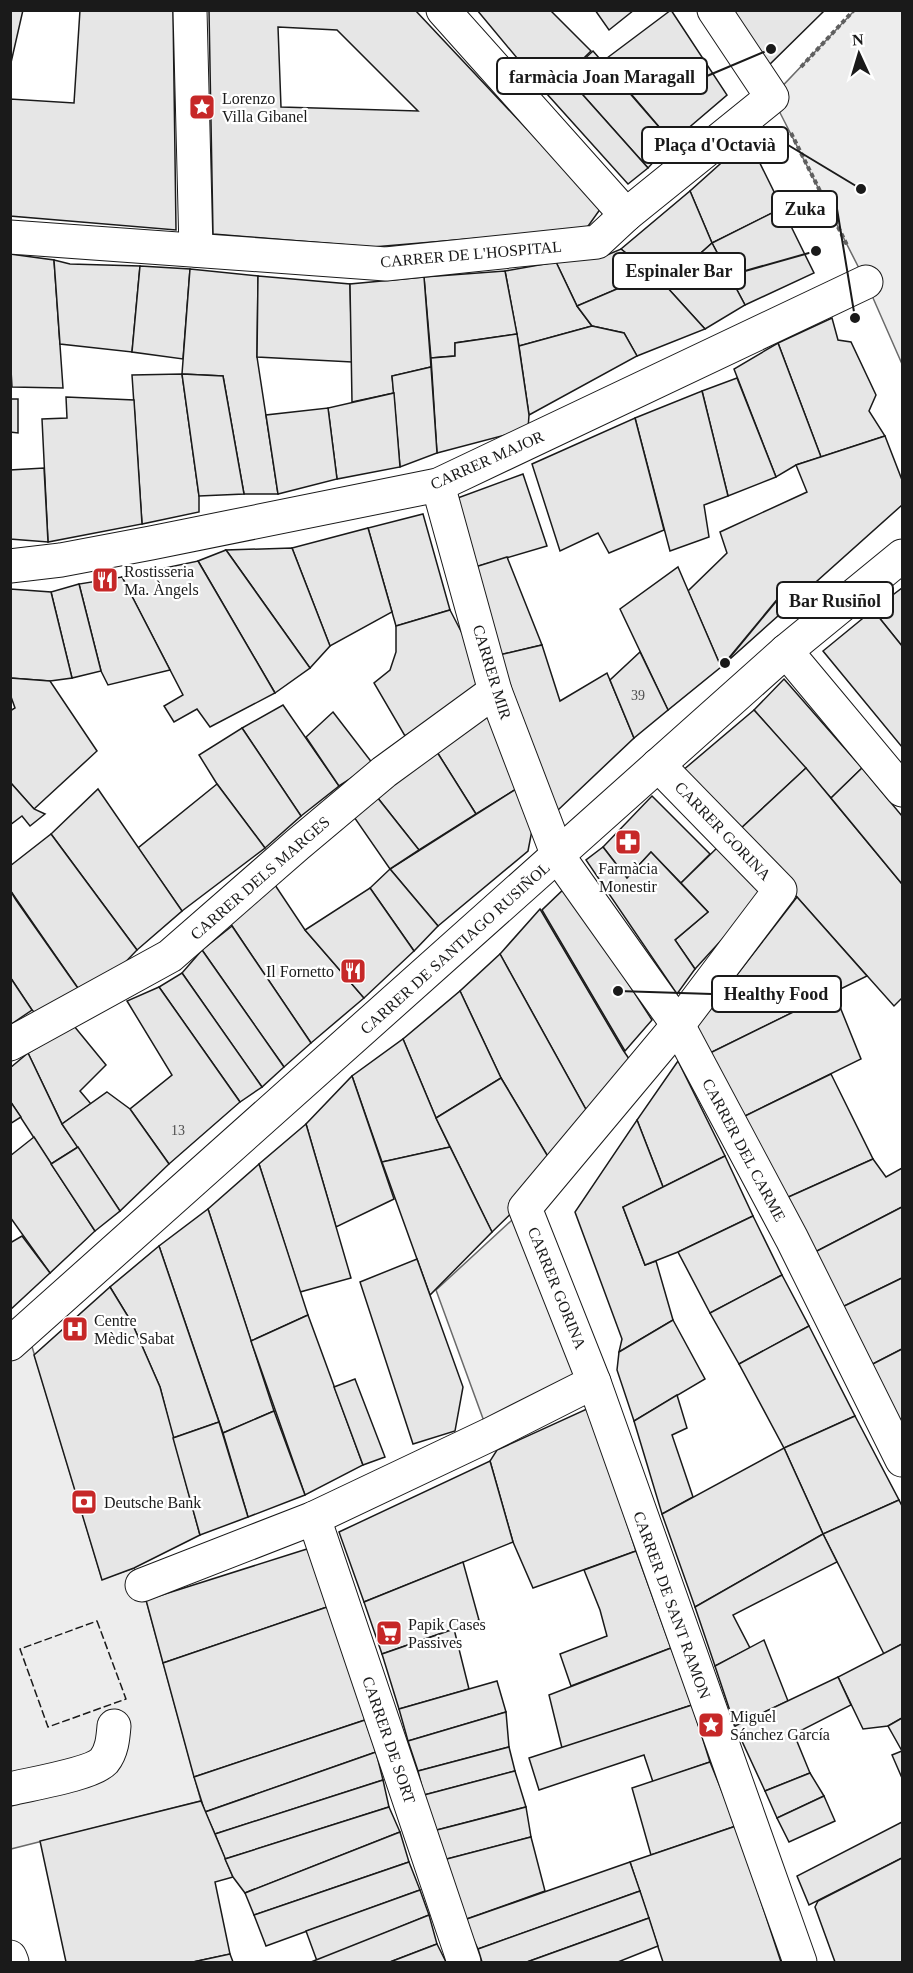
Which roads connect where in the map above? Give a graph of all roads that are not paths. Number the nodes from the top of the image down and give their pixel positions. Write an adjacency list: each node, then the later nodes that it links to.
1 (190, 10): 6 (street)
2 (443, 10): 4 (street)
3 (714, 10): 4 (street, CARRER DE L'HOSPITAL)
4 (626, 215): 6 (street, CARRER DE L'HOSPITAL)
5 (10, 237): 6 (street, CARRER DE L'HOSPITAL)
6 (196, 250)
7 (866, 282): 8 (street, CARRER MAJOR)
8 (438, 485): 10 (street, CARRER MAJOR); 12 (street, CARRER MIR)
9 (903, 556): 11 (street, CARRER DE SANTIAGO RUSIÑOL)
10 (10, 566)
11 (786, 651): 13 (street, CARRER DE SANTIAGO RUSIÑOL); 14 (street)
12 (495, 691): 15 (street, CARRER MIR); 17 (street, CARRER DELS MARGES)
13 (658, 765): 15 (street, CARRER DE SANTIAGO RUSIÑOL); 16 (street, CARRER GORINA)
14 (903, 790)
15 (558, 856): 16 (street, CARRER DEL CARME); 18 (street, CARRER DE SANTIAGO RUSIÑOL)
16 (678, 1025): 19 (street, CARRER GORINA); 20 (street, CARRER DEL CARME)
17 (10, 1044)
18 (10, 1344)
19 (594, 1382): 21 (street); 28 (street, CARRER DE SANT RAMON)
20 (903, 1460)
21 (314, 1518): 22 (street); 27 (street, CARRER DE SORT)
22 (142, 1585)
23 (114, 1726): 24 (street)
24 (10, 1789)
25 (10, 1956): 26 (street)
26 (12, 1962)
27 (464, 1962)
28 (800, 1962)

